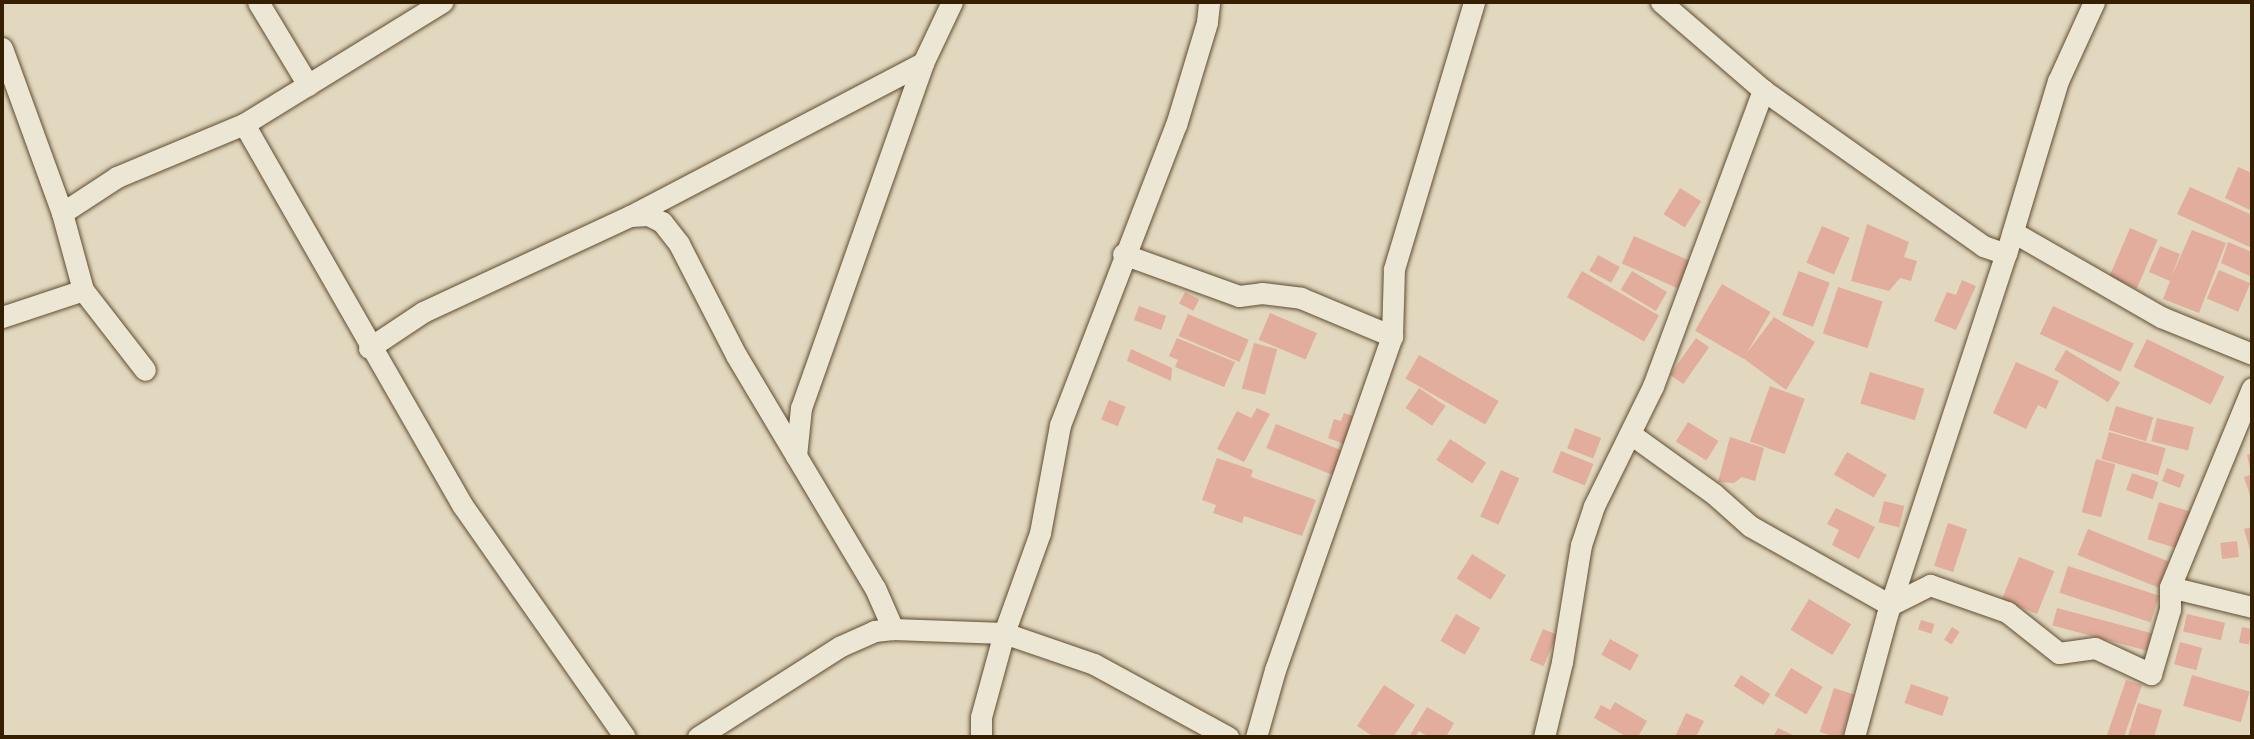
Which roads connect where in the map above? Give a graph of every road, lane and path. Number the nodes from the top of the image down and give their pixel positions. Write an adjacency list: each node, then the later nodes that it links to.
1 (258, 2): 10 (street)
2 (442, 2): 10 (street)
3 (952, 2): 9 (street)
4 (1209, 2): 16 (street)
5 (1474, 2): 20 (street)
6 (1661, 2): 11 (street)
7 (2094, 2): 15 (street)
8 (2, 48): 13 (street)
9 (923, 63): 14 (street); 26 (street)
10 (308, 85): 12 (street)
11 (1763, 90): 17 (street); 25 (street)
12 (244, 124): 13 (street); 21 (street)
13 (62, 213): 18 (street)
14 (630, 216): 21 (street); 26 (street)
15 (2013, 232): 17 (street); 22 (street)
16 (1123, 254): 20 (street); 31 (street)
17 (2006, 254): 28 (street)
18 (83, 290): 19 (street); 23 (street)
19 (2, 317)
20 (1392, 336): 36 (street)
21 (369, 348): 32 (street)
22 (2252, 354)
23 (145, 370)
24 (2252, 388): 27 (street)
25 (1632, 435): 28 (street); 37 (street)
26 (797, 462): 30 (street)
27 (2170, 587): 28 (street); 29 (street)
28 (1890, 604): 38 (street)
29 (2252, 607)
30 (893, 629): 31 (street); 33 (street)
31 (1004, 633): 34 (street); 35 (street)
32 (625, 737)
33 (698, 737)
34 (981, 737)
35 (1228, 737)
36 (1256, 737)
37 (1544, 737)
38 (1853, 737)

